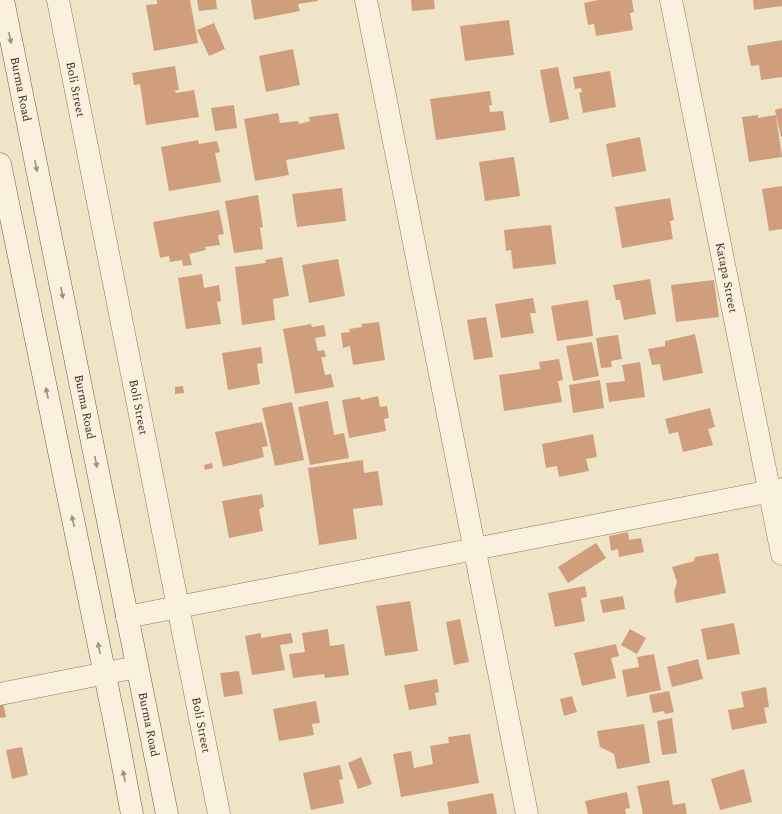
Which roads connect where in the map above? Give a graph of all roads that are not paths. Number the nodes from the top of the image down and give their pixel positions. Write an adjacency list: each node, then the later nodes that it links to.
1 (3, 0): 10 (street, Burma Road, one-way to 10)
2 (58, 0): 9 (street, Boli Street)
3 (366, 0): 7 (street)
4 (671, 0): 6 (street, Katapa Street)
5 (0, 164): 12 (street, one-way to 5)
6 (776, 490): 7 (street); 8 (street, Katapa Street)
7 (474, 548): 9 (street); 17 (street)
8 (782, 554)
9 (179, 607): 10 (street); 16 (street, Boli Street)
10 (127, 617): 11 (street, Burma Road)
11 (137, 667): 12 (street); 15 (street, Burma Road)
12 (105, 674): 13 (street); 14 (street, one-way to 12)
13 (0, 694)
14 (132, 814)
15 (167, 814)
16 (218, 814)
17 (527, 814)

